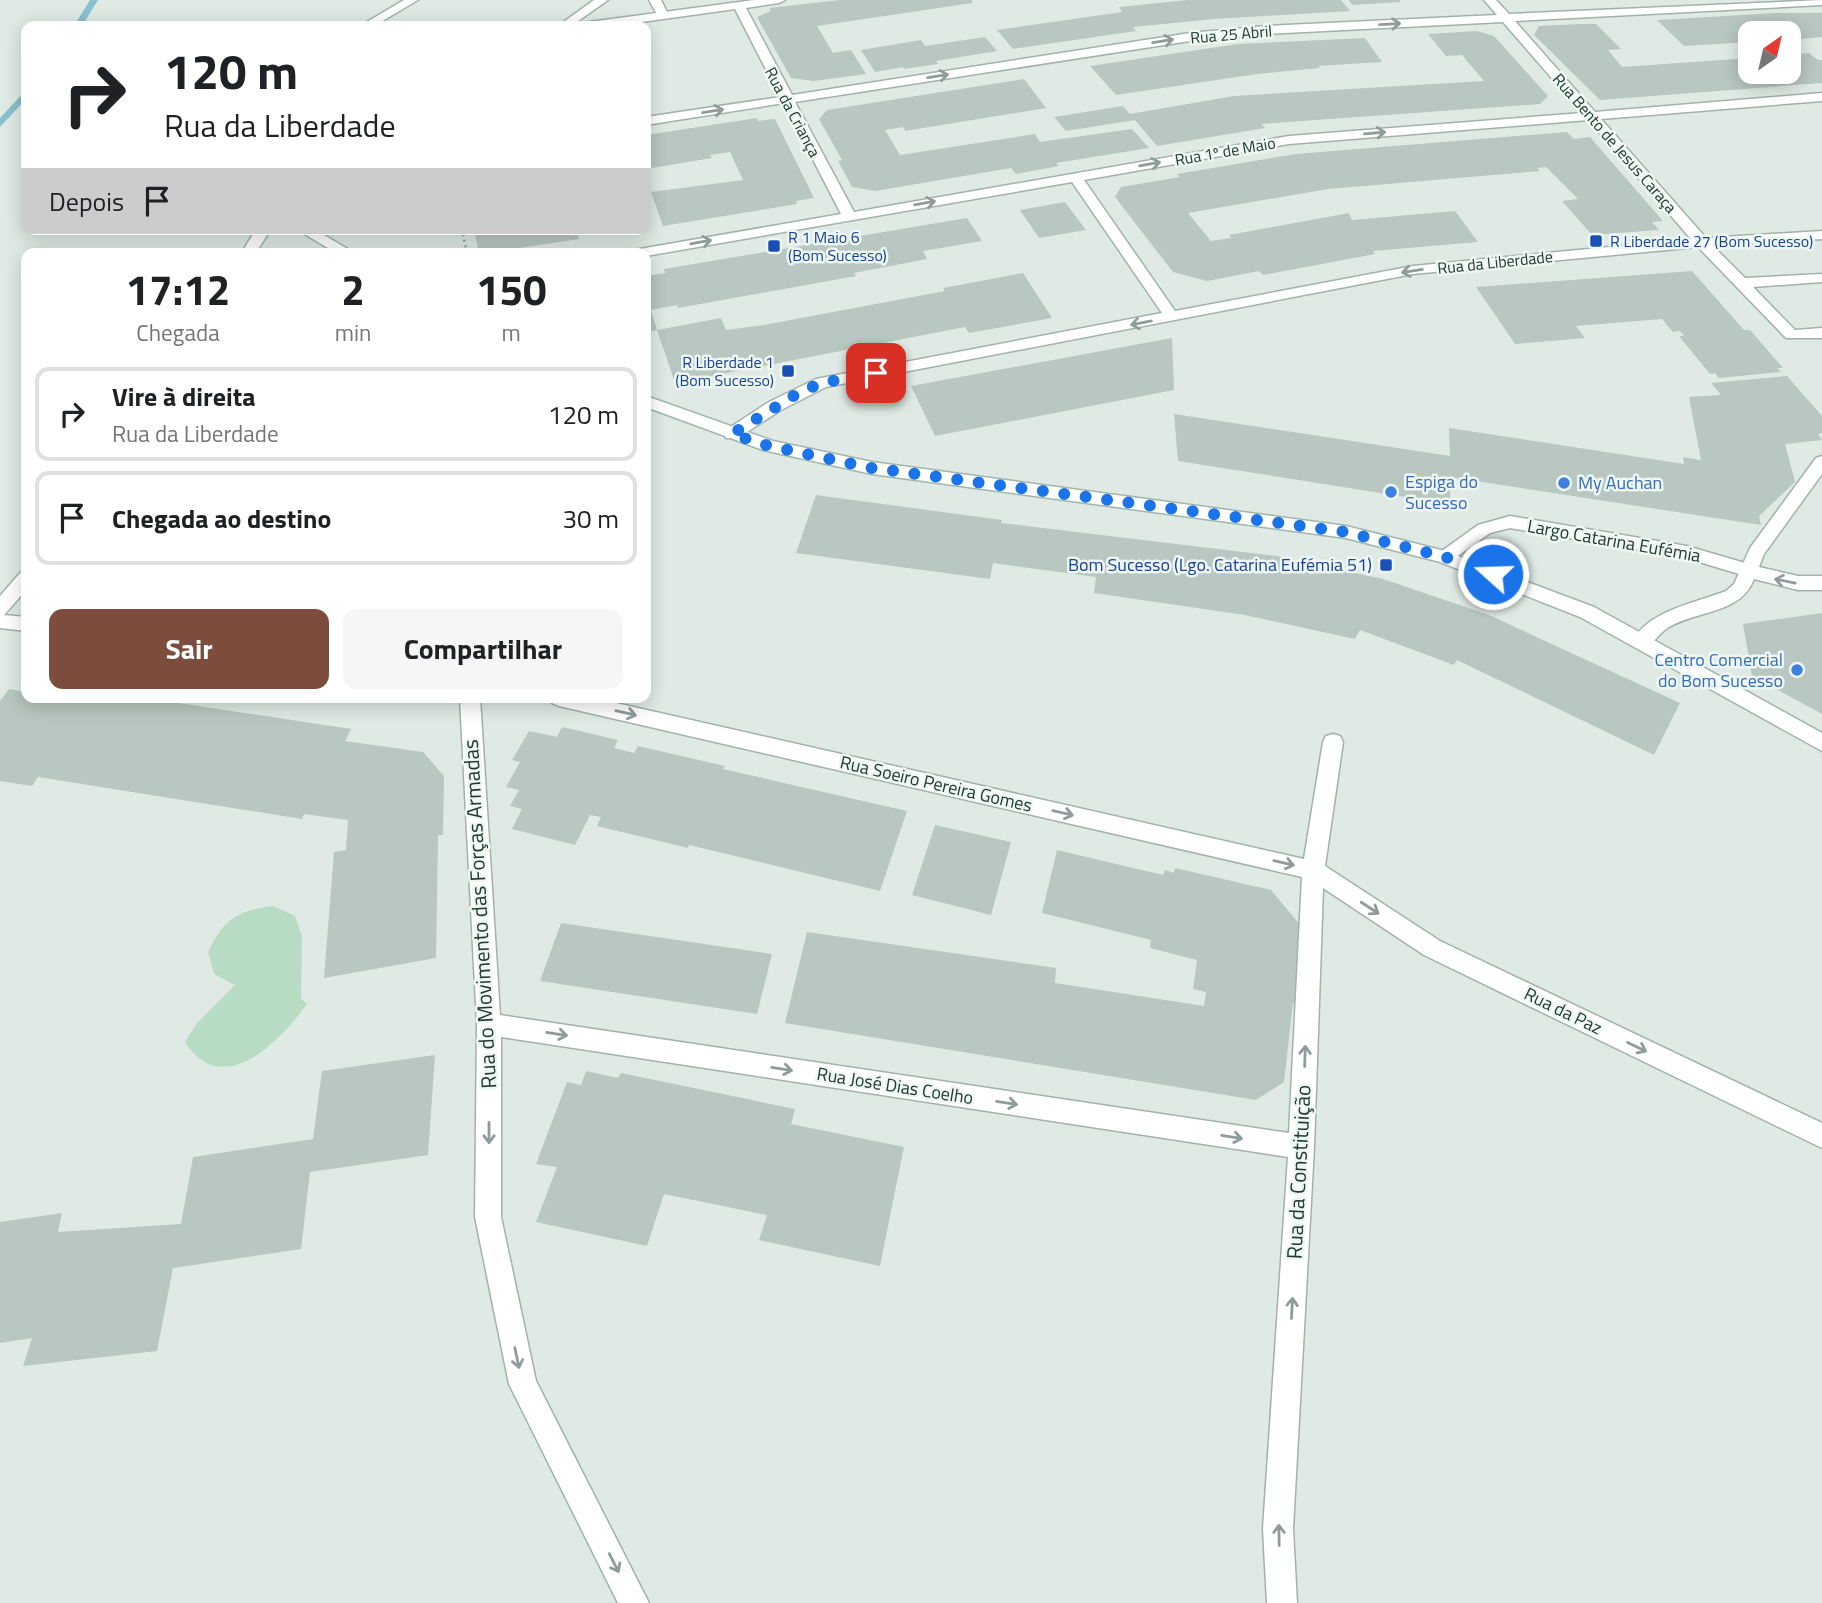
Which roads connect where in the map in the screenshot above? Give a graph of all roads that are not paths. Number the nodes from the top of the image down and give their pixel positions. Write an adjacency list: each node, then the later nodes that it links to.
1 (412, 0): 10 (street)
2 (602, 0): 11 (street)
3 (655, 0): 8 (street)
4 (779, 0): 7 (street)
5 (1490, 0): 9 (street, Rua Bento de Jesus Caraça)
6 (1822, 2): 9 (street, Rua 25 Abril)
7 (739, 6): 8 (street); 14 (street, Rua da Criança)
8 (663, 16): 12 (street)
9 (1505, 18): 14 (street, Rua 25 Abril, one-way to 9); 15 (street, Rua Bento de Jesus Caraça)
10 (375, 21)
11 (571, 21)
12 (626, 21)
13 (1822, 97): 15 (street, Rua 1º de Maio)
14 (786, 100): 16 (street, Rua 25 Abril, one-way to 14); 18 (street, Rua da Criança)
15 (1590, 115): 17 (street, Rua 1º de Maio, one-way to 15); 21 (street, Rua Bento de Jesus Caraça)
16 (651, 120)
17 (1074, 177): 18 (street, Rua 1º de Maio, one-way to 17); 26 (street)
18 (849, 216): 23 (street, Rua 1º de Maio, one-way to 18)
19 (314, 235): 22 (street)
20 (1822, 235): 21 (street, Rua da Liberdade)
21 (1702, 242): 25 (street, Rua Bento de Jesus Caraça); 26 (street, Rua da Liberdade, one-way to 26)
22 (338, 248)
23 (651, 251)
24 (1822, 278): 25 (street)
25 (1741, 283): 27 (street, Rua Bento de Jesus Caraça)
26 (1172, 317): 29 (street, Rua da Liberdade, one-way to 29)
27 (1822, 333)
28 (651, 403): 29 (street)
29 (732, 434): 31 (street)
30 (1822, 462): 32 (street)
31 (1445, 557): 32 (street, Largo Catarina Eufémia); 38 (street)
32 (1749, 571): 33 (street, Largo Catarina Eufémia, one-way to 32); 38 (street)
33 (1822, 583)
34 (21, 584): 35 (street)
35 (0, 609)
36 (0, 621): 37 (street)
37 (21, 623)
38 (1642, 641): 42 (street)
39 (470, 703): 44 (street, Rua do Movimento das Forças Armadas)
40 (581, 703): 43 (street, Rua Soeiro Pereira Gomes, one-way to 43)
41 (1333, 742): 43 (street, Rua da Constituição)
42 (1822, 743)
43 (1313, 870): 45 (street, Rua da Paz, one-way to 45); 46 (street, Rua da Constituição, one-way to 43)
44 (489, 1024): 46 (street, Rua José Dias Coelho, one-way to 46); 47 (street, Rua do Movimento das Forças Armadas, one-way to 47)
45 (1822, 1136)
46 (1301, 1147): 48 (street, Rua da Constituição, one-way to 46)
47 (634, 1603)
48 (1282, 1603)

